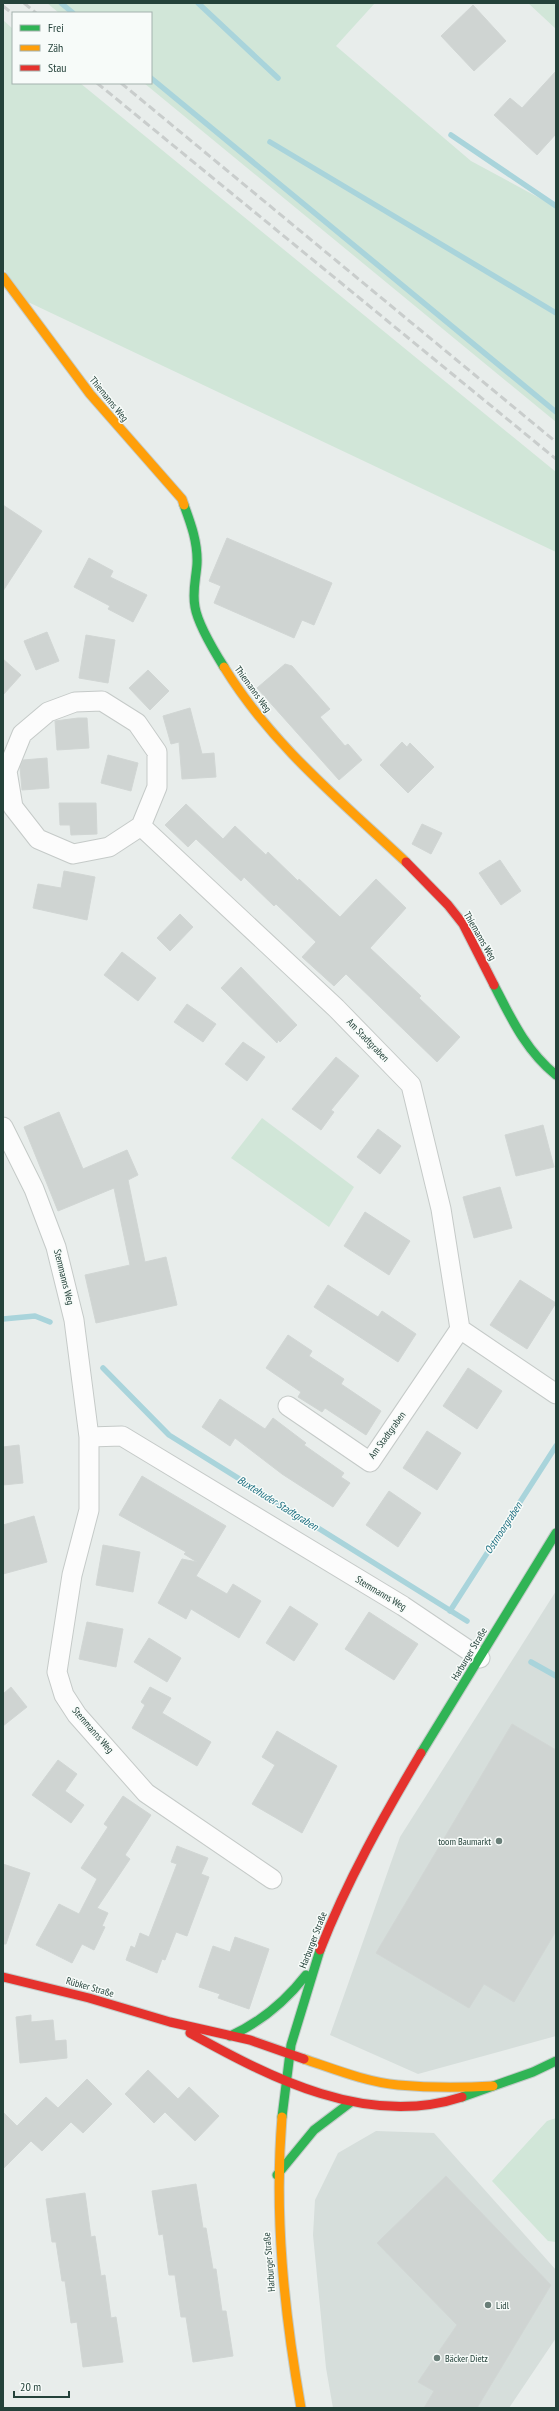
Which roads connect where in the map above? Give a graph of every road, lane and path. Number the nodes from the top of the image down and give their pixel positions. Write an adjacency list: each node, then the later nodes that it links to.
1 (3, 277): 3 (street, Thiemanns Weg)
2 (141, 826): 2 (street); 5 (street, Am Stadtgraben)
3 (556, 1075)
4 (3, 1127): 8 (street, Stemmanns Weg)
5 (460, 1329): 6 (street); 7 (street, Am Stadtgraben)
6 (556, 1394)
7 (288, 1406)
8 (90, 1437): 10 (street, Stemmanns Weg); 11 (street, Stemmanns Weg)
9 (556, 1533): 10 (street, Harburger Straße)
10 (480, 1658): 12 (street, Harburger Straße)
11 (272, 1879)
12 (314, 1965): 15 (street); 16 (street, Harburger Straße)
13 (3, 1977): 14 (street, Rübker Straße)
14 (170, 2022): 15 (street, Rübker Straße); 18 (street, Rübker Straße)
15 (230, 2036): 16 (street, Rübker Straße)
16 (289, 2054): 18 (street, Harburger Straße); 19 (street, Rübker Straße)
17 (556, 2061): 19 (street, Rübker Straße)
18 (286, 2081): 20 (street, Rübker Straße); 21 (street, Harburger Straße)
19 (493, 2086): 20 (street, Rübker Straße)
20 (351, 2102): 21 (street)
21 (277, 2175): 22 (street, Harburger Straße)
22 (301, 2408)

